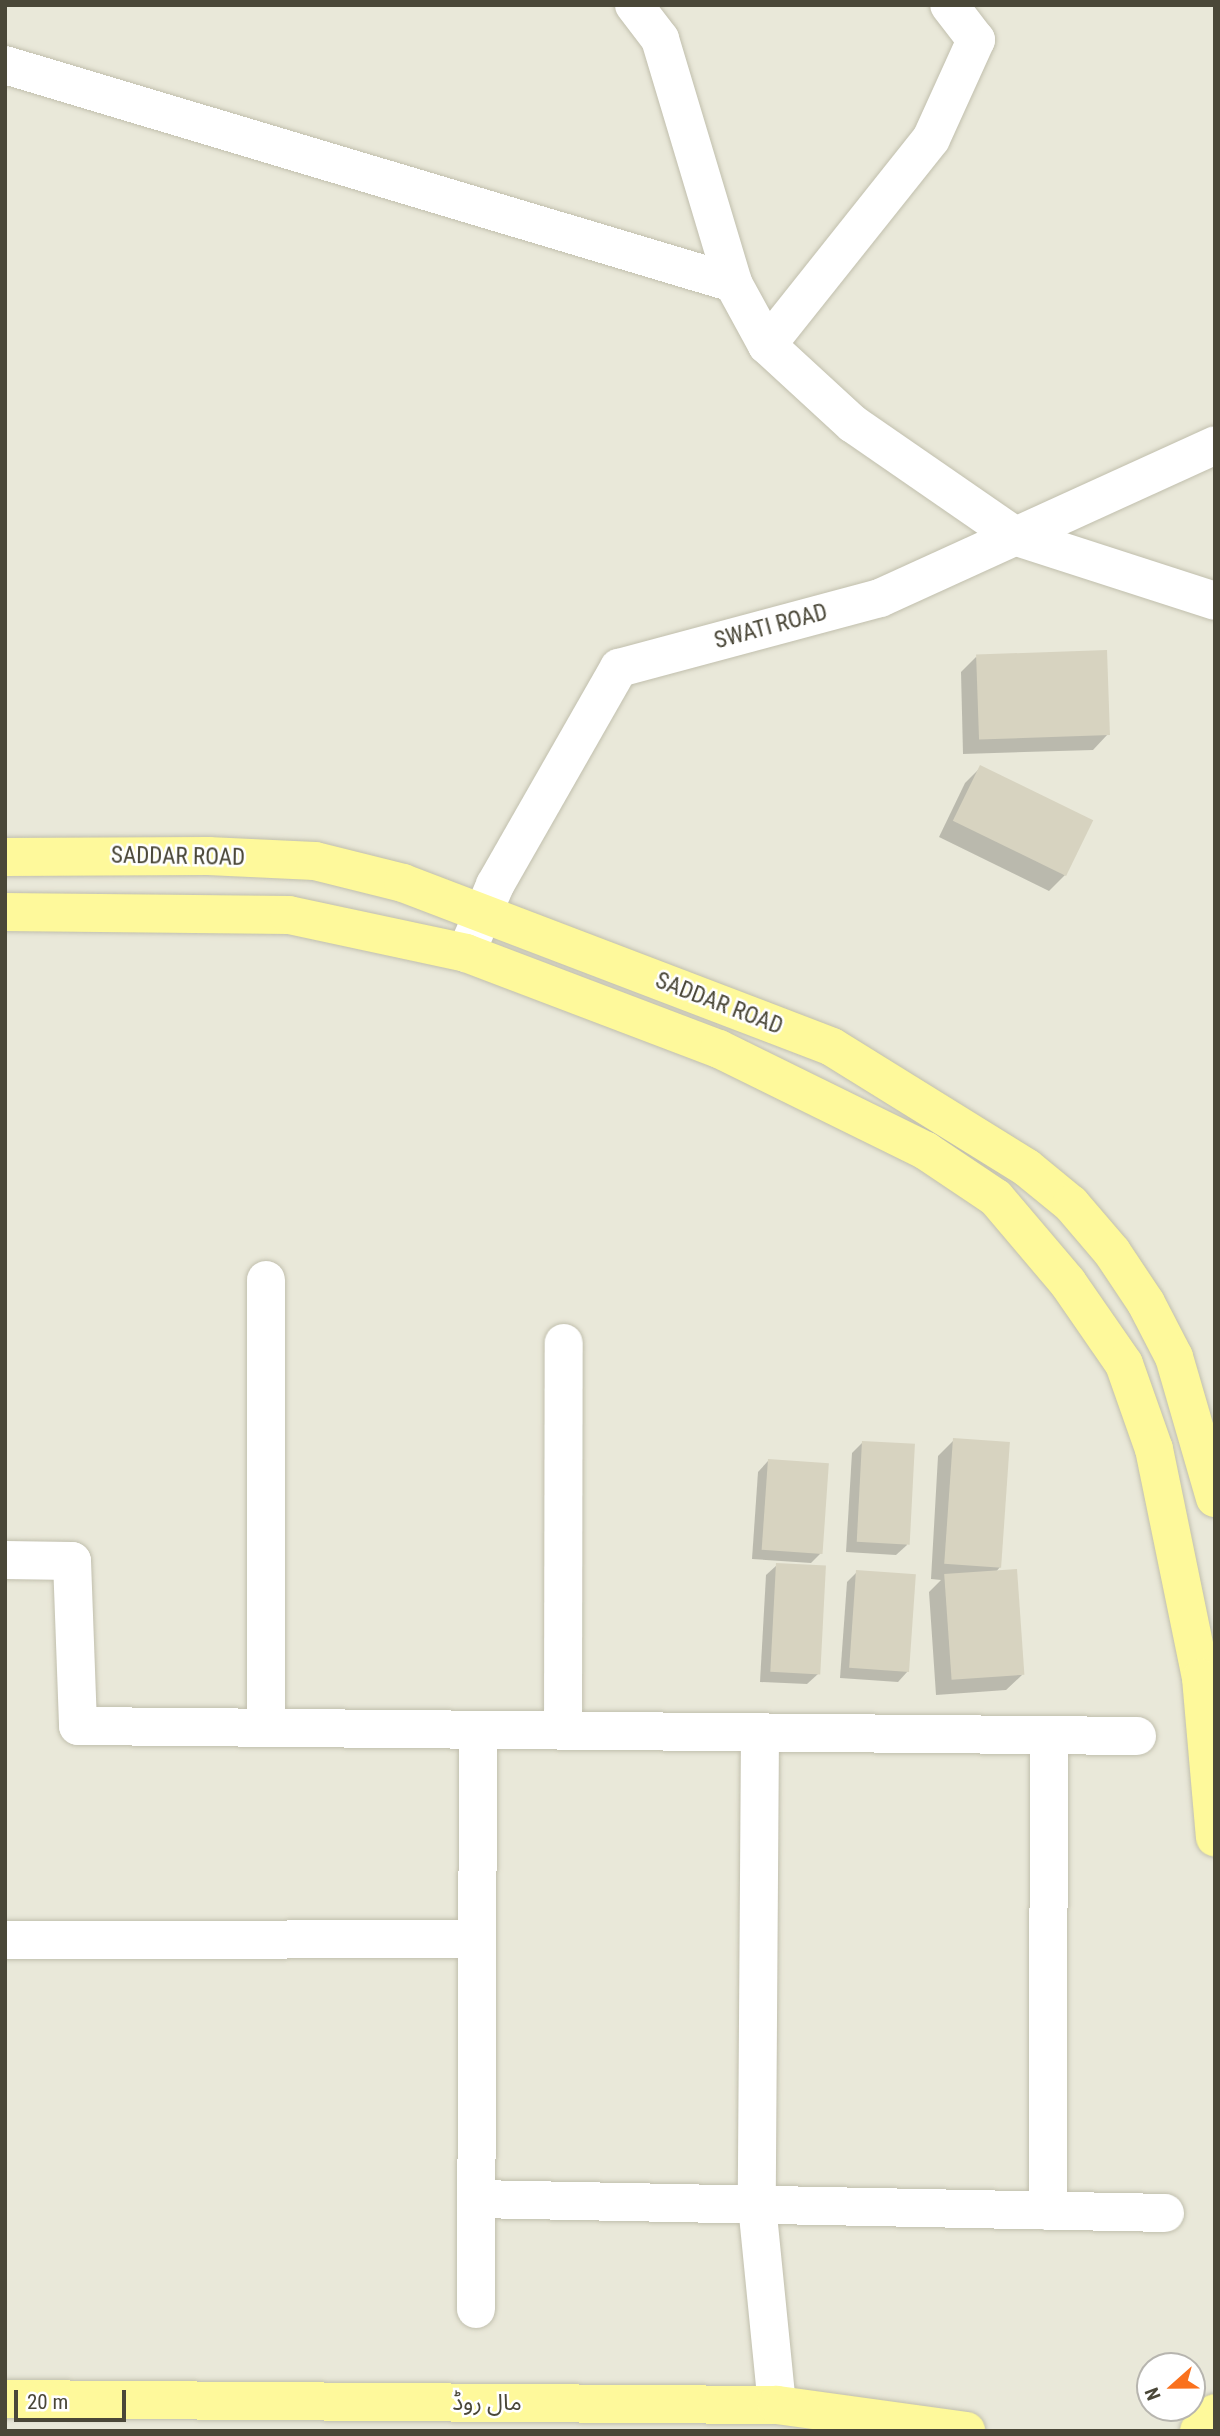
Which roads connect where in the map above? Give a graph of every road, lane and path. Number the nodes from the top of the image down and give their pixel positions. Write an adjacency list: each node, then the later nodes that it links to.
1 (634, 5): 4 (street)
2 (949, 5): 5 (street)
3 (5, 65): 4 (street)
4 (733, 283): 5 (street)
5 (767, 345): 7 (street)
6 (1215, 445): 7 (street, SWATI ROAD)
7 (1017, 537): 8 (street); 11 (street, SWATI ROAD)
8 (1215, 601)
9 (5, 857): 11 (main road, SADDAR ROAD)
10 (5, 912): 12 (main road)
11 (481, 913): 12 (street, SWATI ROAD); 15 (main road, SADDAR ROAD)
12 (466, 953): 23 (main road)
13 (266, 1280): 17 (street)
14 (564, 1343): 19 (street)
15 (1215, 1498)
16 (5, 1560): 17 (street)
17 (266, 1728): 18 (street)
18 (478, 1730): 19 (street); 24 (street)
19 (563, 1731): 20 (street)
20 (760, 1733): 21 (street); 27 (street)
21 (1049, 1735): 22 (street); 28 (street)
22 (1137, 1736)
23 (1215, 1837)
24 (476, 1939): 25 (street); 26 (street)
25 (5, 1940)
26 (476, 2199): 27 (street); 30 (street)
27 (757, 2205): 28 (street); 32 (street)
28 (1048, 2211): 29 (street)
29 (1165, 2213)
30 (476, 2309)
31 (5, 2399): 32 (main road, مال روڈ)
32 (777, 2405): 34 (main road, مال روڈ)
33 (1215, 2413): 35 (main road)
34 (966, 2431)
35 (1199, 2431)

